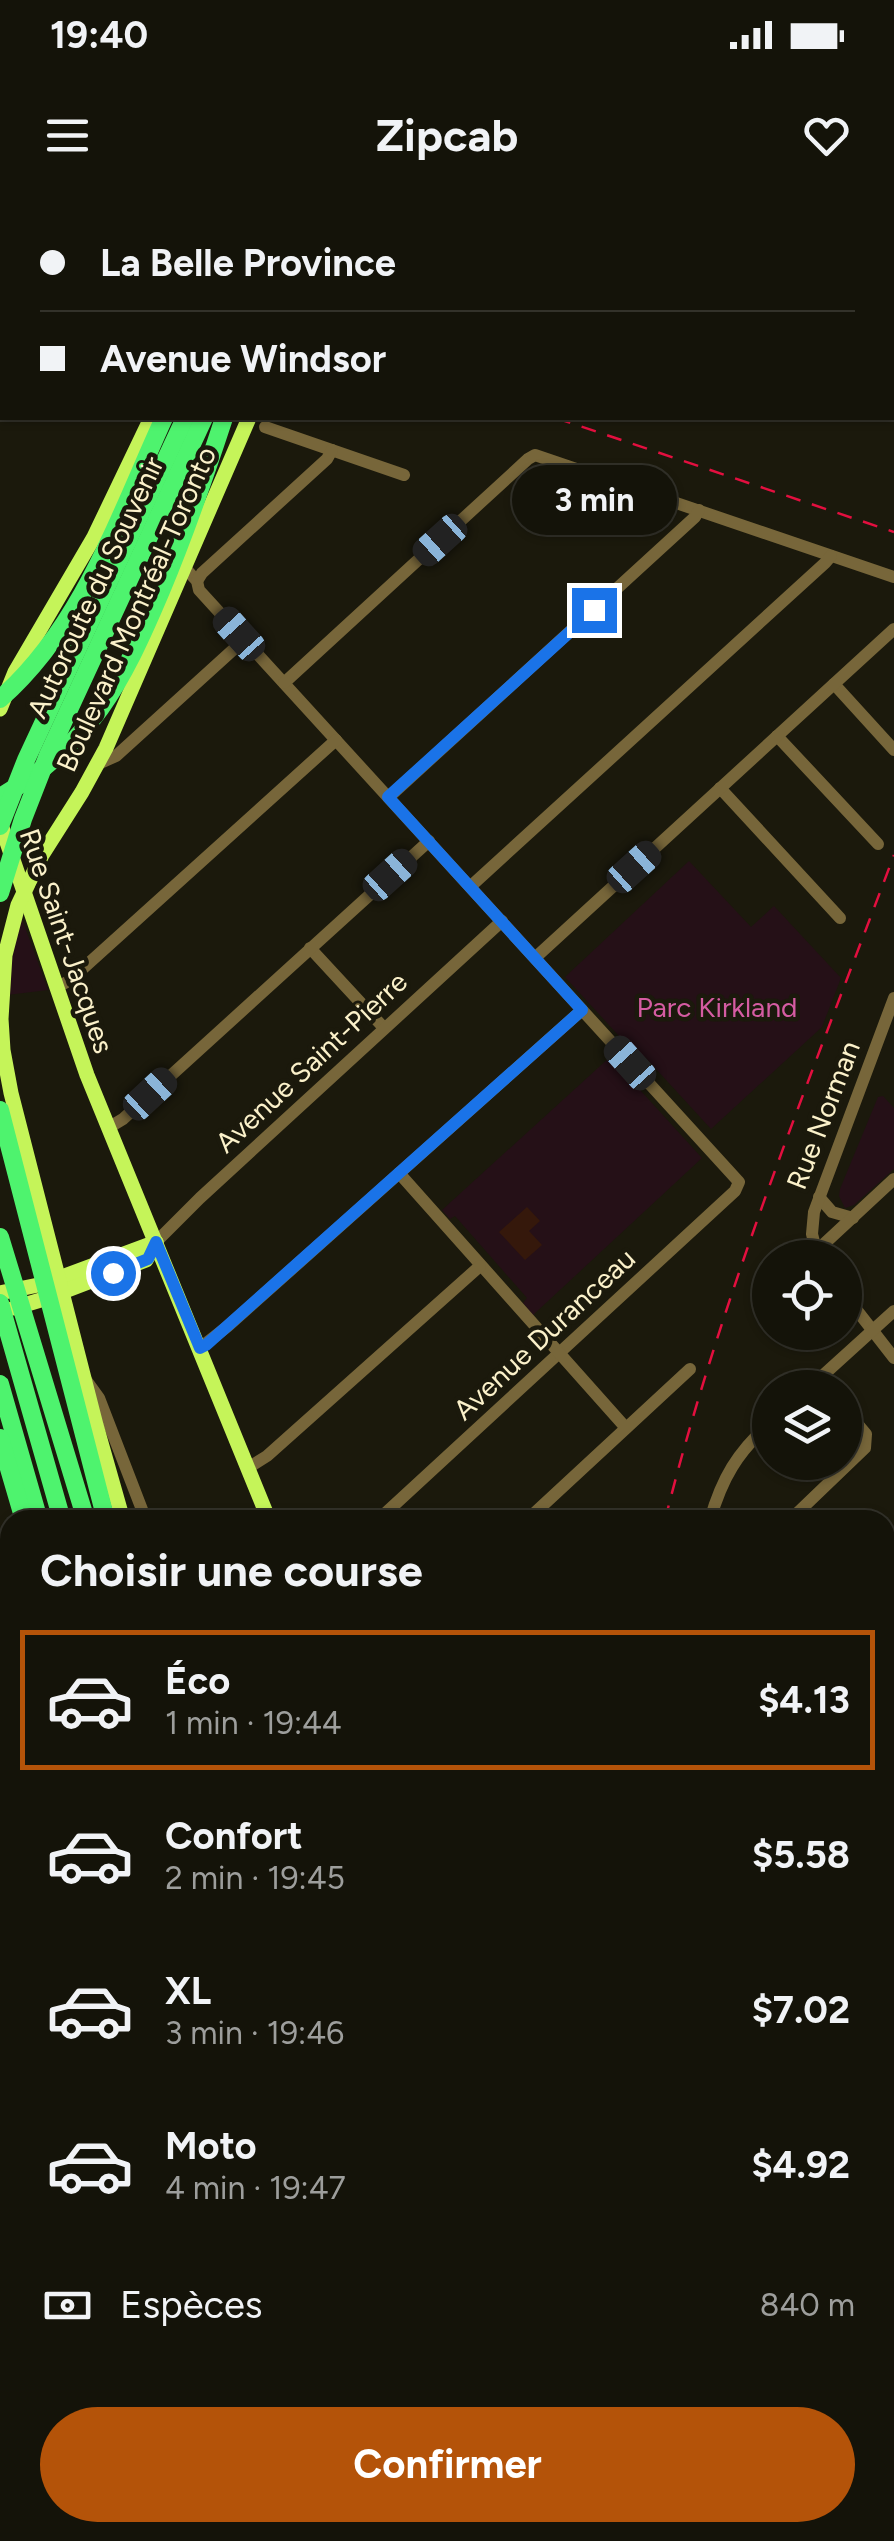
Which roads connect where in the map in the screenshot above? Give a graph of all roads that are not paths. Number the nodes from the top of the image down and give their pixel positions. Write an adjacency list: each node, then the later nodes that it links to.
1 (151, 420): 22 (main road)
2 (163, 420): 21 (highway)
3 (184, 420): 29 (highway, Autoroute du Souvenir)
4 (203, 420): 30 (highway, Autoroute du Souvenir)
5 (223, 420): 11 (highway)
6 (235, 420): 11 (highway)
7 (248, 420): 14 (main road, Boulevard Montréal-Toronto)
8 (266, 426): 9 (street)
9 (332, 450): 10 (street); 16 (street)
10 (404, 475)
11 (198, 496): 29 (highway)
12 (700, 510): 13 (street); 19 (street); 28 (street)
13 (831, 556): 15 (street); 34 (street)
14 (184, 568): 16 (street); 26 (main road, Boulevard Montréal-Toronto)
15 (894, 577)
16 (197, 581): 18 (street)
17 (894, 629): 20 (street)
18 (244, 639): 19 (street); 26 (street)
19 (284, 683): 24 (street)
20 (834, 684): 23 (street); 25 (street)
21 (0, 699)
22 (0, 710)
23 (778, 736): 27 (street); 32 (street)
24 (336, 740): 28 (street); 40 (street)
25 (894, 750)
26 (98, 764): 35 (main road, Boulevard Montréal-Toronto)
27 (720, 788): 36 (street); 39 (street)
28 (388, 797): 31 (street)
29 (4, 799): 30 (highway, Autoroute du Souvenir)
30 (6, 827): 33 (highway, Autoroute du Souvenir); 35 (main road, Rue Saint-Jacques)
31 (428, 841): 34 (street); 38 (street)
32 (878, 844)
33 (2, 884)
34 (471, 886): 37 (street)
35 (24, 890): 40 (main road, Rue Saint-Jacques); 55 (main road, Boulevard Montréal-Toronto)
36 (840, 918)
37 (502, 920): 39 (street); 43 (street, Avenue Saint-Pierre)
38 (310, 948): 43 (street); 45 (street)
39 (536, 957): 42 (street)
40 (57, 987): 45 (main road, Rue Saint-Jacques)
41 (894, 998): 48 (street, Rue Norman)
42 (582, 1010): 46 (street); 62 (street, Avenue Duranceau)
43 (384, 1028): 53 (street, Avenue Saint-Pierre)
44 (0, 1110): 77 (highway)
45 (108, 1128): 53 (main road, Rue Saint-Jacques)
46 (399, 1174): 54 (street); 61 (street)
47 (894, 1180): 49 (street)
48 (819, 1196): 49 (street); 51 (street, Rue Norman)
49 (853, 1218): 52 (street)
50 (0, 1237): 58 (highway)
51 (813, 1240)
52 (831, 1240)
53 (156, 1242): 55 (main road, Avenue Saint-Pierre); 61 (main road, Rue Saint-Jacques)
54 (480, 1266): 62 (street); 71 (street)
55 (61, 1285): 56 (main road, Avenue Saint-Pierre); 58 (main road, Avenue Saint-Pierre); 66 (main road, Boulevard Montréal-Toronto)
56 (0, 1293)
57 (894, 1310): 60 (street)
58 (7, 1312): 75 (highway); 76 (highway)
59 (862, 1317): 60 (street)
60 (872, 1330): 63 (street); 65 (street)
61 (200, 1348): 71 (main road, Rue Saint-Jacques)
62 (558, 1354): 68 (street); 81 (street, Avenue Duranceau)
63 (894, 1358)
64 (690, 1370): 68 (street)
65 (833, 1370)
66 (85, 1378): 78 (main road, Boulevard Montréal-Toronto); 79 (street)
67 (0, 1384): 69 (highway)
68 (626, 1428): 82 (street)
69 (7, 1435): 73 (highway); 74 (highway)
70 (752, 1439): 83 (street)
71 (248, 1468): 80 (main road, Rue Saint-Jacques)
72 (833, 1480): 84 (street)
73 (22, 1510)
74 (35, 1510)
75 (59, 1510)
76 (82, 1510)
77 (103, 1510)
78 (121, 1510)
79 (142, 1510)
80 (266, 1510)
81 (389, 1510)
82 (538, 1510)
83 (714, 1510)
84 (801, 1510)

